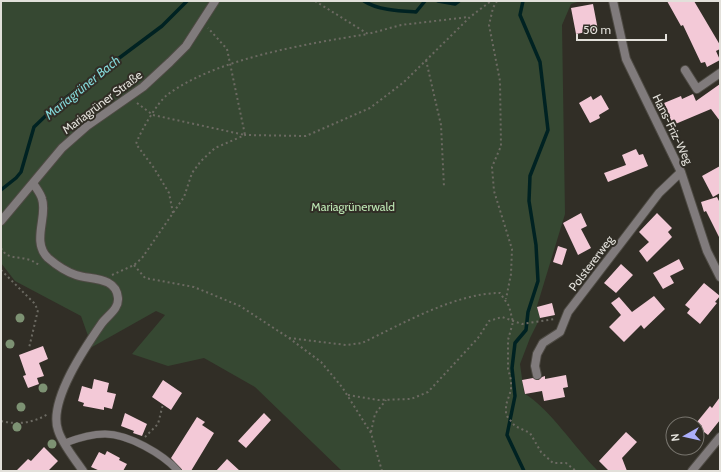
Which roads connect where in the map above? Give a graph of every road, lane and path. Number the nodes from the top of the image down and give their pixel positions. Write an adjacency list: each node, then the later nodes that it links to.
1 (215, 1): 13 (street, Mariagrüner Straße)
2 (315, 1): 8 (path)
3 (491, 1): 6 (path)
4 (497, 1): 28 (path)
5 (614, 1): 16 (street, Hans-Friz-Weg)
6 (470, 17): 8 (path); 9 (path)
7 (207, 27): 10 (path)
8 (368, 34): 10 (path)
9 (426, 60): 15 (path); 18 (path)
10 (230, 65): 14 (path); 15 (path)
11 (685, 70): 12 (street)
12 (720, 73)
13 (130, 97): 14 (path); 17 (street, Mariagrüner Straße)
14 (153, 115): 15 (path); 19 (path)
15 (245, 135): 19 (path)
16 (681, 172): 24 (street, Hans-Friz-Weg); 29 (street, Polstererweg)
17 (33, 183): 20 (street, Mariagrüner Straße); 27 (street)
18 (444, 187)
19 (173, 214): 22 (path)
20 (1, 221)
21 (1, 248): 23 (path)
22 (134, 265): 27 (path); 31 (path)
23 (43, 266)
24 (717, 266): 26 (street, Hans-Friz-Weg)
25 (1, 270): 32 (path)
26 (720, 277)
27 (104, 279): 37 (street)
28 (506, 300): 30 (path); 31 (path)
29 (566, 318): 30 (path); 33 (street, Polstererweg)
30 (513, 322): 35 (path); 46 (path)
31 (289, 338): 34 (path)
32 (29, 348)
33 (537, 375)
34 (347, 395): 35 (path); 39 (path)
35 (386, 400): 39 (path)
36 (163, 404): 42 (path)
37 (57, 408): 38 (path); 41 (street)
38 (1, 421)
39 (371, 433): 45 (path)
40 (720, 437): 47 (street)
41 (65, 443): 42 (lane); 43 (street)
42 (140, 444): 44 (lane)
43 (83, 471)
44 (178, 471)
45 (382, 471)
46 (576, 471)
47 (692, 471)

